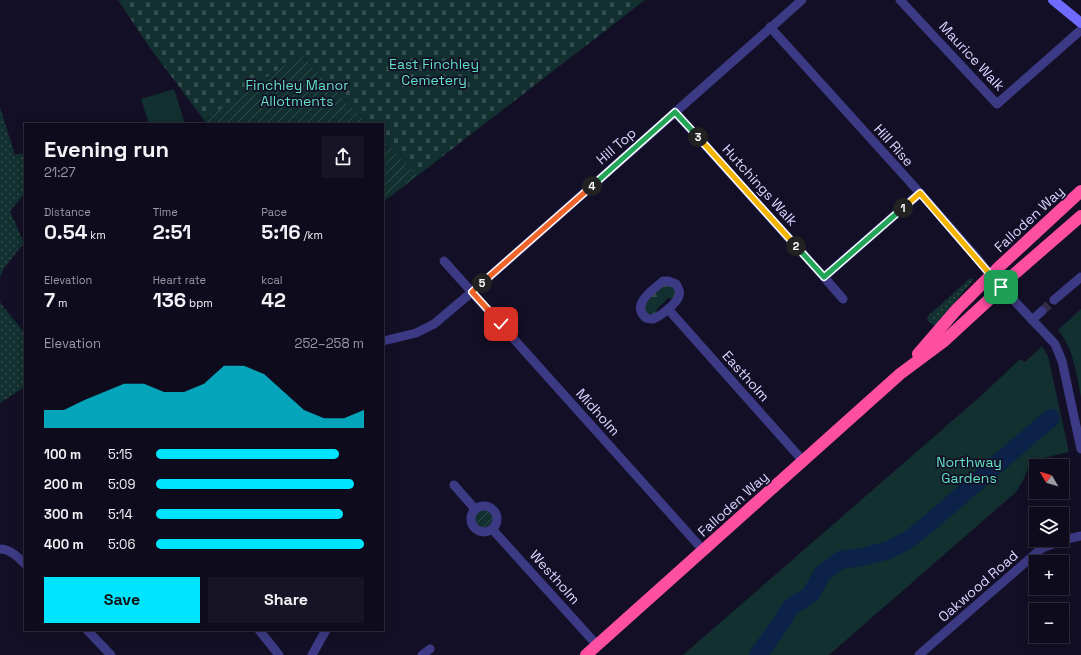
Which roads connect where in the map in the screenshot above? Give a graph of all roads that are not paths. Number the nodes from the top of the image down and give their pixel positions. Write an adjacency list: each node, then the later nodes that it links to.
1 (802, 0): 5 (street, Hill Top)
2 (900, 0): 6 (street, Maurice Walk)
3 (1053, 0): 4 (street)
4 (1081, 23)
5 (770, 27): 7 (street, Hill Top); 9 (street, Hill Rise)
6 (1081, 30)
7 (675, 112): 12 (street, Hutchings Walk); 15 (street, Hill Top)
8 (1081, 192): 14 (highway, Falloden Way)
9 (920, 193): 12 (street); 14 (street, Hill Rise)
10 (1081, 216): 14 (highway, Falloden Way)
11 (444, 261): 15 (street, Midholm)
12 (824, 277): 16 (street, Hutchings Walk)
13 (1081, 277): 17 (street)
14 (996, 281): 20 (street, Hill Rise); 23 (highway, Falloden Way)
15 (472, 292): 21 (street, Hill Top); 29 (street, Midholm)
16 (842, 299)
17 (1054, 300)
18 (668, 309): 18 (street); 23 (street, Eastholm)
19 (1042, 311): 20 (street)
20 (1032, 320): 22 (street, Hill Rise)
21 (384, 341)
22 (1081, 445)
23 (804, 462): 29 (highway, Falloden Way)
24 (454, 485): 25 (street)
25 (475, 509): 26 (street); 26 (street)
26 (492, 529): 34 (street, Westholm)
27 (1081, 536): 41 (street, Oakwood Road)
28 (0, 549): 30 (street)
29 (703, 550): 34 (highway, Falloden Way)
30 (24, 563)
31 (88, 631): 36 (street)
32 (260, 631): 37 (street)
33 (325, 631): 38 (street)
34 (597, 645): 40 (highway, Falloden Way)
35 (430, 648): 39 (street)
36 (111, 655)
37 (279, 655)
38 (312, 655)
39 (422, 655)
40 (586, 655)
41 (919, 655)

